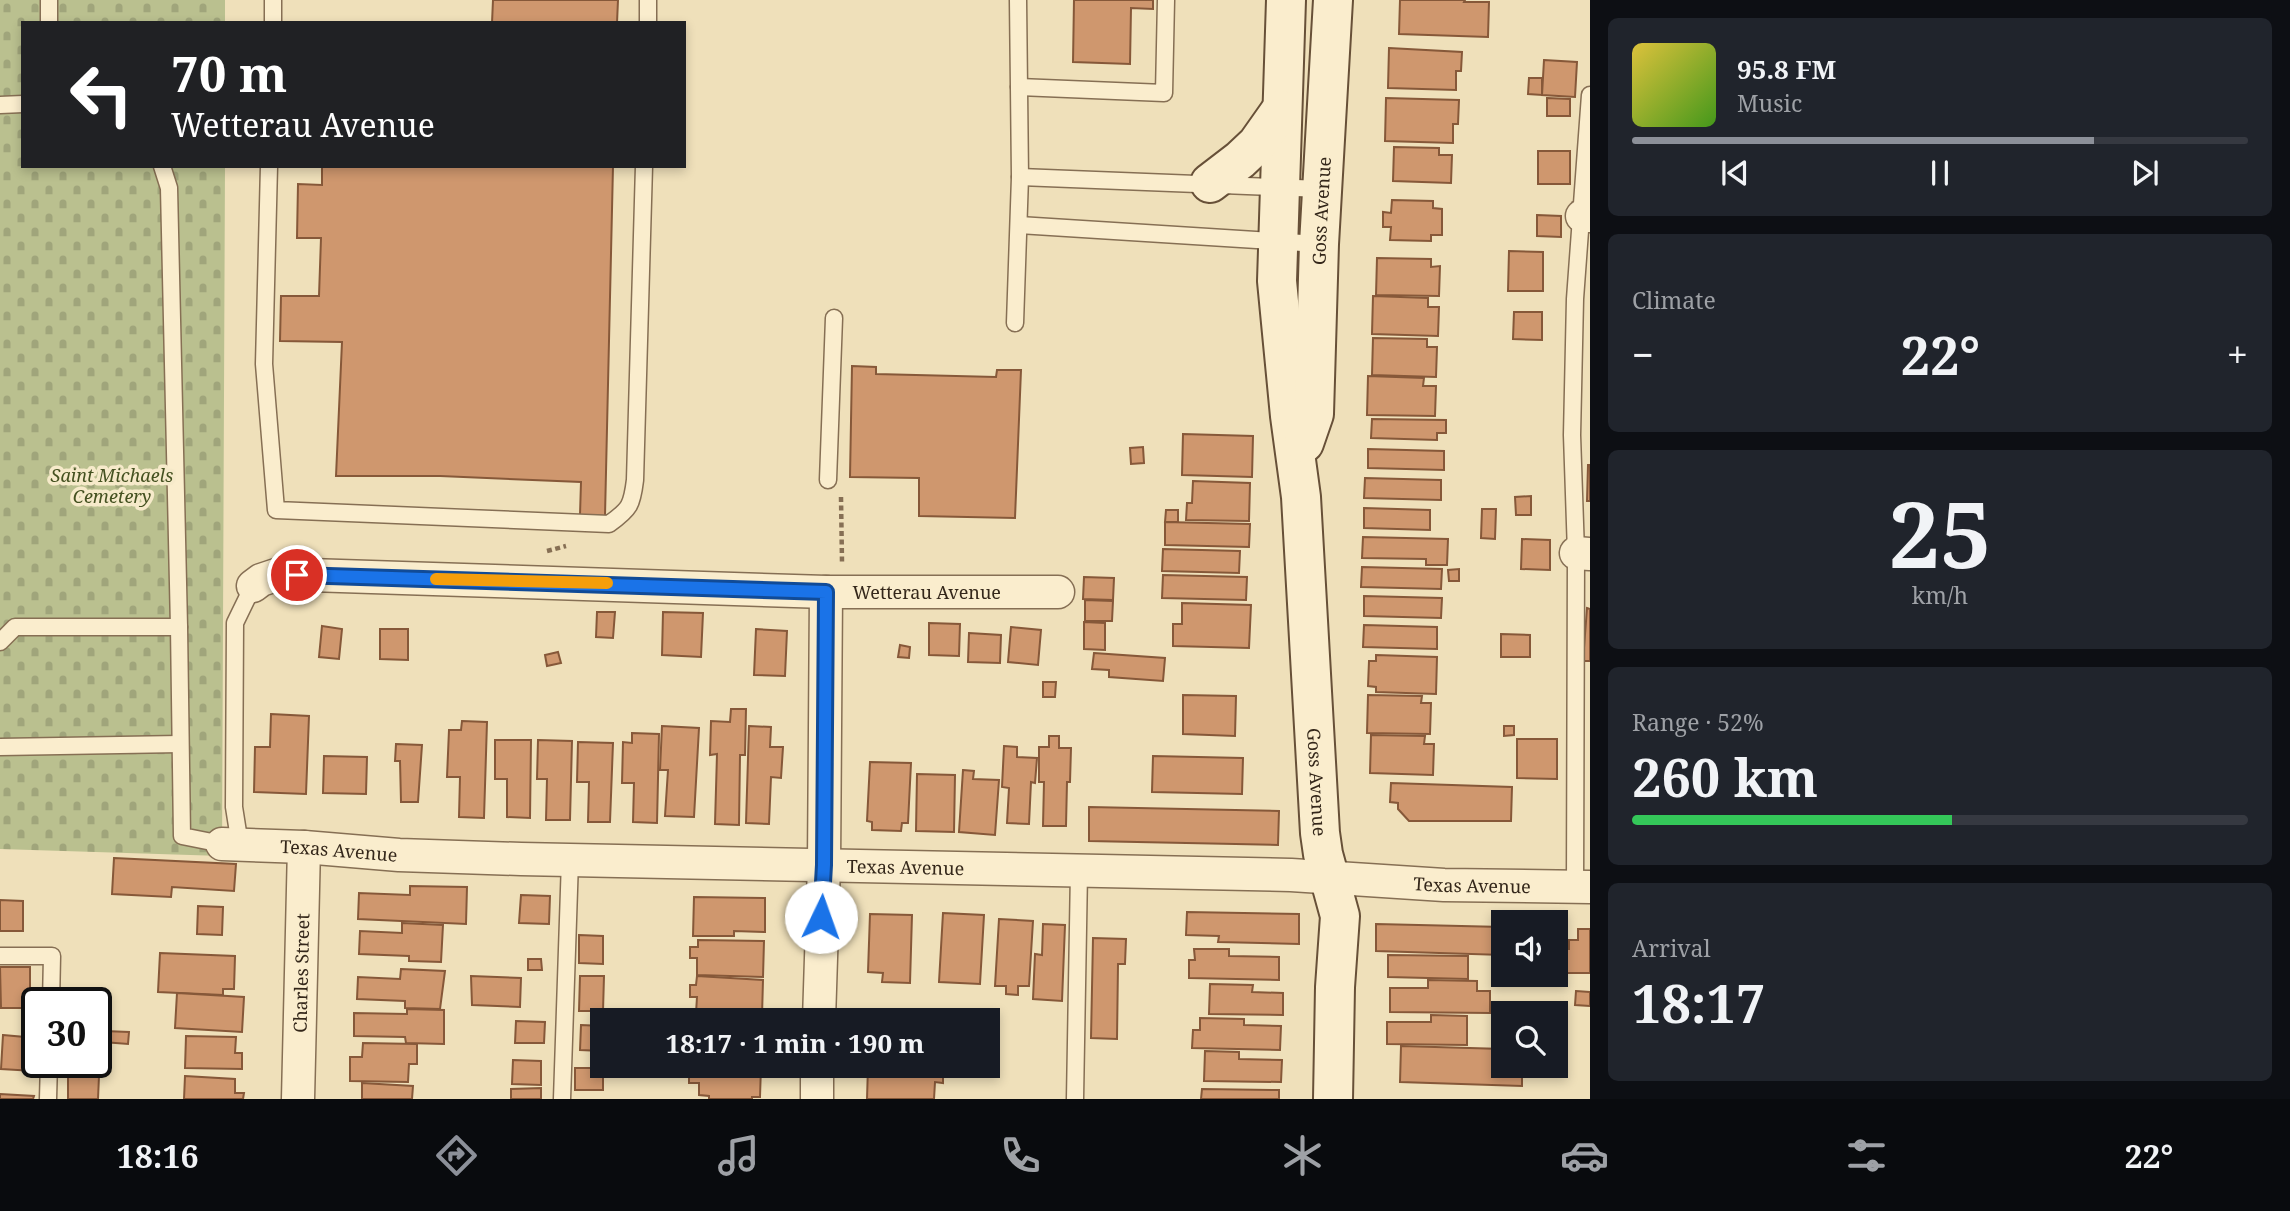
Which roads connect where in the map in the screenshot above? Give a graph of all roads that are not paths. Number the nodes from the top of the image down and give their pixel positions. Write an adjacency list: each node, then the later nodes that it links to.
1 (50, 0): 8 (lane)
2 (274, 0): 9 (lane)
3 (648, 0): 10 (lane)
4 (1018, 0): 11 (lane)
5 (1166, 0): 11 (lane)
6 (1286, 0): 15 (main road, Goss Avenue)
7 (1333, 0): 22 (main road, Goss Avenue)
8 (49, 21)
9 (273, 21)
10 (648, 21)
11 (1019, 87): 19 (lane)
12 (1590, 95): 23 (lane)
13 (21, 104): 14 (lane)
14 (0, 105)
15 (1281, 110): 20 (main road); 21 (main road, Goss Avenue)
16 (163, 168): 35 (lane)
17 (269, 168): 18 (lane)
18 (644, 168)
19 (1020, 177): 20 (lane); 24 (lane)
20 (1210, 183): 21 (lane)
21 (1279, 187): 22 (lane); 25 (main road, Goss Avenue)
22 (1322, 188): 26 (main road, Goss Avenue)
23 (1586, 216): 31 (lane)
24 (1019, 225): 25 (lane); 28 (lane)
25 (1278, 240): 26 (lane); 29 (main road, Goss Avenue)
26 (1319, 244): 29 (main road, Goss Avenue)
27 (834, 318): 30 (lane)
28 (1015, 323)
29 (1298, 461): 44 (main road, Goss Avenue)
30 (828, 480)
31 (1583, 553): 45 (lane)
32 (254, 586): 33 (street, Wetterau Avenue); 39 (lane)
33 (834, 592): 34 (street, Wetterau Avenue); 42 (street)
34 (1058, 592)
35 (178, 627): 36 (lane); 37 (lane)
36 (0, 642)
37 (180, 744): 38 (lane); 39 (lane)
38 (0, 747)
39 (231, 844): 40 (street, Texas Avenue)
40 (304, 847): 41 (street, Texas Avenue); 52 (street, Charles Street)
41 (570, 860): 42 (street, Texas Avenue); 53 (lane)
42 (824, 865): 43 (street, Texas Avenue); 48 (street)
43 (1079, 871): 44 (street, Texas Avenue); 55 (lane)
44 (1329, 879): 45 (street, Texas Avenue); 56 (main road, Goss Avenue)
45 (1583, 887)
46 (0, 956): 47 (lane)
47 (51, 987)
48 (818, 1008)
49 (49, 1078): 51 (lane)
50 (817, 1078): 54 (street)
51 (48, 1099)
52 (298, 1099)
53 (562, 1099)
54 (817, 1099)
55 (1075, 1099)
56 (1333, 1099)

